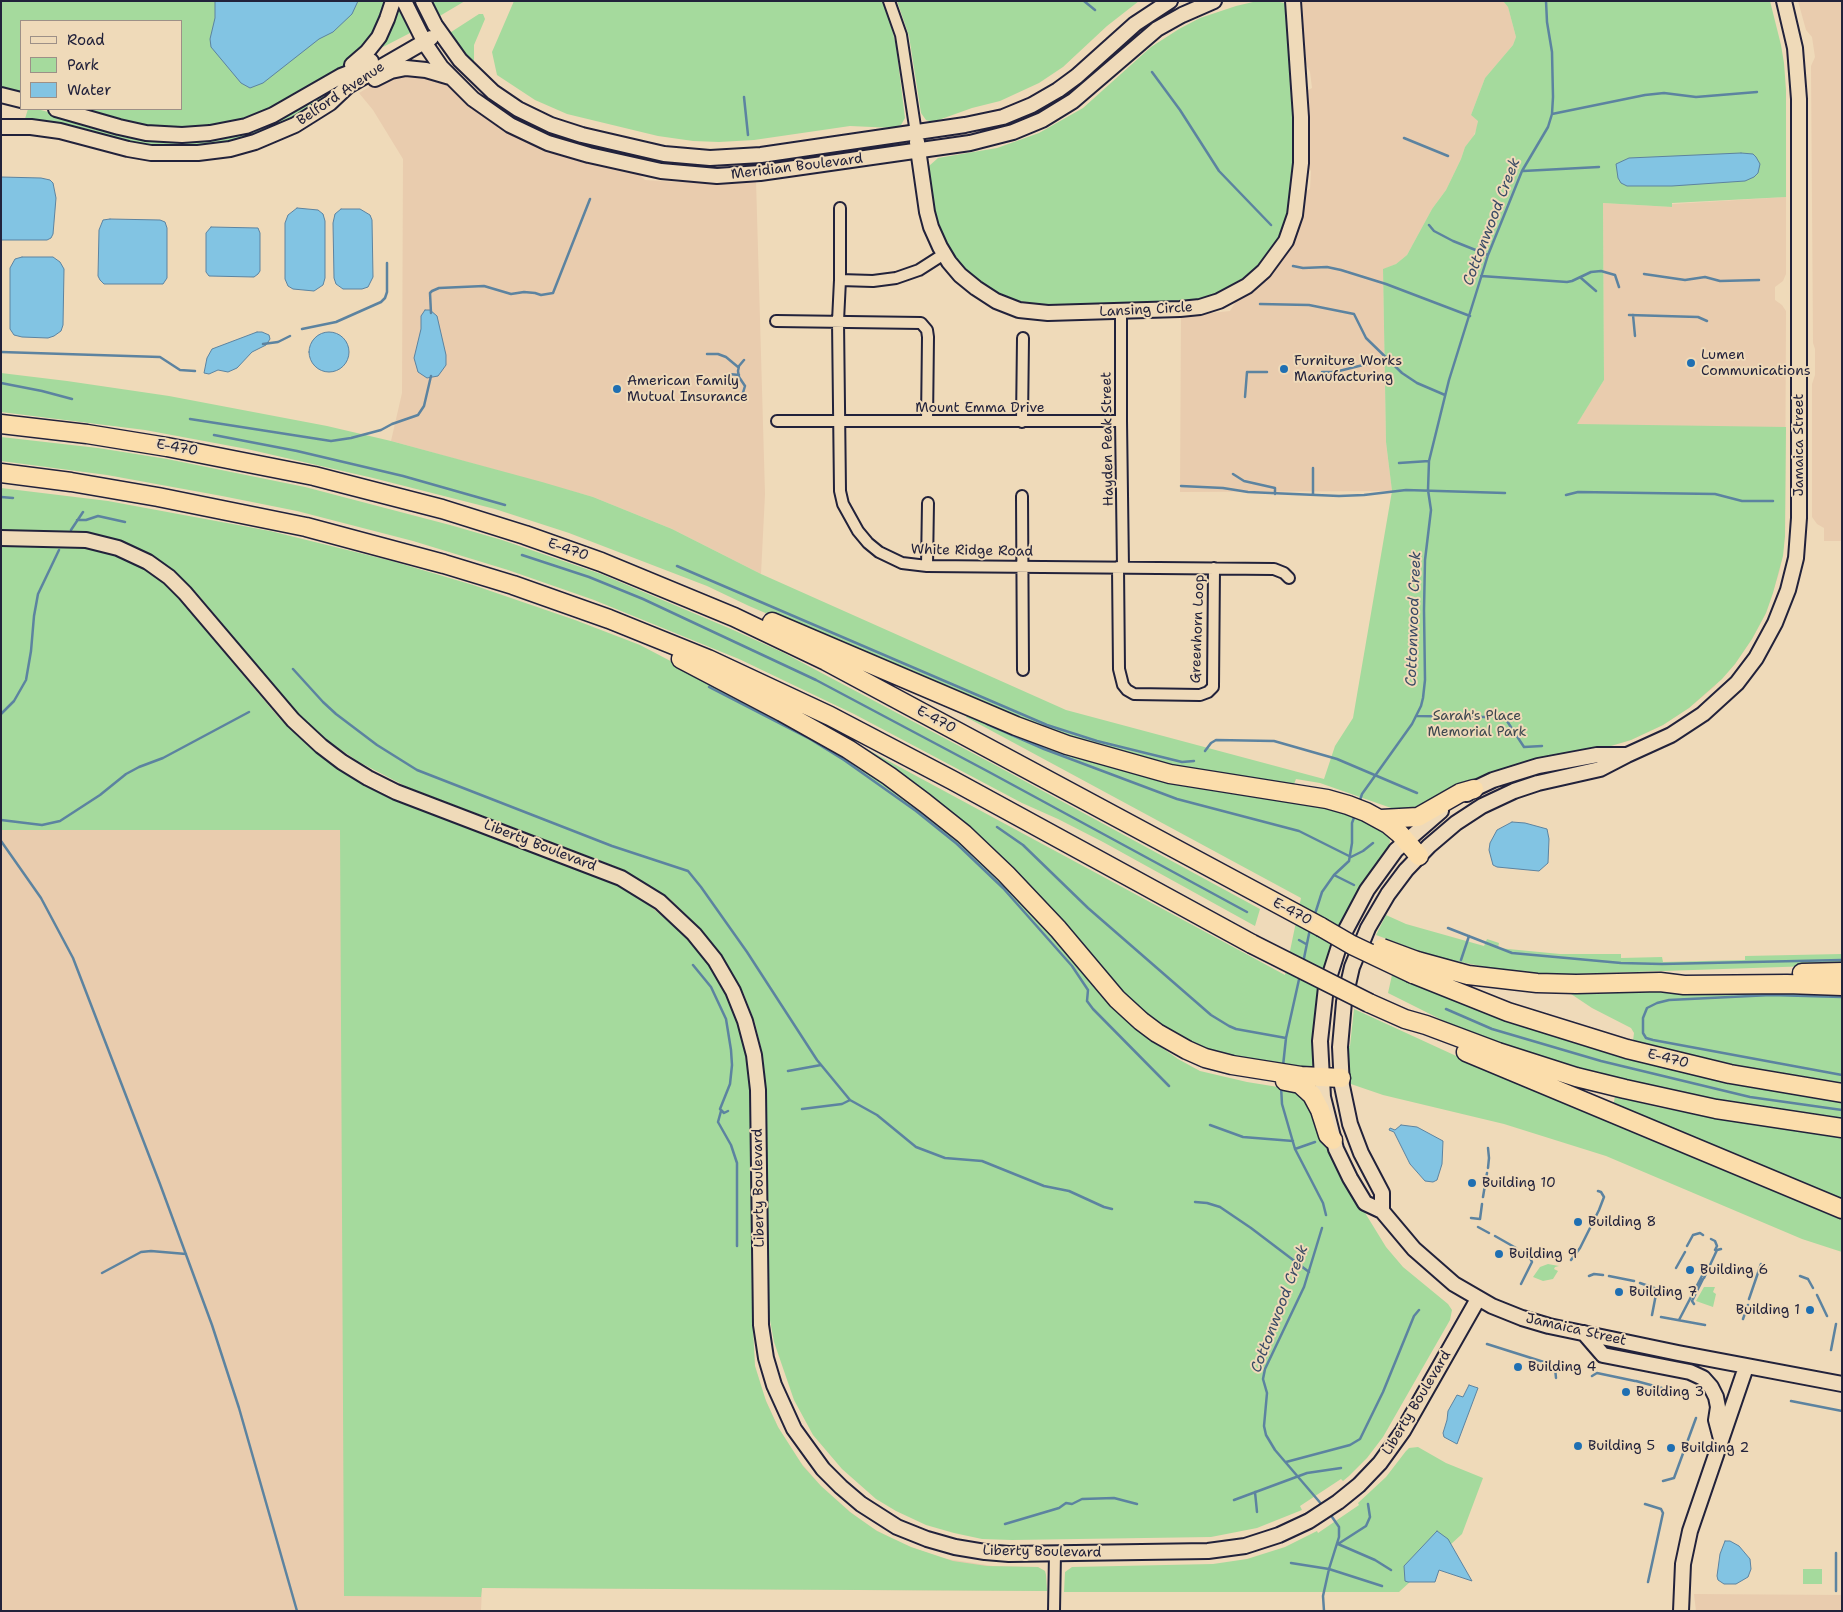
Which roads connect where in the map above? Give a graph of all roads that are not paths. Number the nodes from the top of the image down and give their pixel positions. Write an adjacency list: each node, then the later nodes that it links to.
1 (392, 1): 11 (main road)
2 (404, 1): 10 (main road, Meridian Boulevard)
3 (423, 1): 9 (main road, Meridian Boulevard)
4 (889, 1): 18 (street)
5 (1170, 1): 18 (main road, Meridian Boulevard)
6 (1214, 1): 19 (main road, Meridian Boulevard)
7 (1293, 1): 23 (main road, Lansing Circle)
8 (1784, 1): 45 (main road, Jamaica Street)
9 (438, 29): 10 (main road, Belford Avenue); 18 (main road, Meridian Boulevard)
10 (422, 37): 11 (main road, Belford Avenue); 12 (main road, Meridian Boulevard); 15 (main road, Belford Avenue)
11 (341, 76): 16 (main road, Belford Avenue)
12 (451, 77): 15 (main road); 19 (main road, Meridian Boulevard)
13 (1, 95): 14 (main road)
14 (20, 100)
15 (330, 103): 17 (main road, Belford Avenue)
16 (60, 110)
17 (1, 127)
18 (916, 133): 19 (main road, Lansing Circle)
19 (918, 150): 21 (main road, Lansing Circle)
20 (840, 208): 22 (street, White Ridge Road)
21 (944, 254): 22 (street); 23 (main road, Lansing Circle)
22 (840, 280): 25 (street, White Ridge Road)
23 (1121, 311): 30 (street, Hayden Peak Street)
24 (776, 321): 25 (street)
25 (838, 321): 28 (street, White Ridge Road); 29 (street)
26 (1022, 338): 31 (street)
27 (777, 421): 28 (street, Mount Emma Drive)
28 (839, 421): 29 (street, Mount Emma Drive); 37 (street, White Ridge Road)
29 (927, 421): 31 (street, Mount Emma Drive)
30 (1121, 421): 31 (street, Mount Emma Drive); 39 (street, Hayden Peak Street)
31 (1022, 422)
32 (1, 424): 40 (highway, E-470)
33 (1, 473): 43 (highway)
34 (1022, 496): 38 (street)
35 (928, 502): 37 (street)
36 (1, 538): 68 (main road, Liberty Boulevard)
37 (927, 566): 38 (street, White Ridge Road)
38 (1024, 566): 39 (street, White Ridge Road); 44 (street)
39 (1121, 567): 41 (street, White Ridge Road); 41 (street, Greenhorn Loop)
40 (618, 568): 47 (highway); 50 (highway, E-470, bridge)
41 (1214, 568): 42 (street, White Ridge Road)
42 (1289, 578)
43 (634, 629): 54 (highway, bridge); 57 (highway)
44 (1023, 670)
45 (1627, 755): 46 (main road, Jamaica Street); 49 (main road, Jamaica Street)
46 (1474, 789): 47 (highway); 48 (main road, Jamaica Street)
47 (1374, 816): 48 (highway)
48 (1406, 841): 49 (highway); 55 (main road, Jamaica Street)
49 (1419, 856): 56 (main road, Jamaica Street)
50 (1415, 967): 52 (highway); 58 (highway, E-470)
51 (1842, 972): 52 (highway)
52 (1660, 982): 53 (highway)
53 (1842, 986)
54 (1404, 1019): 59 (highway); 61 (highway)
55 (1321, 1078): 56 (highway); 57 (highway); 60 (main road, Jamaica Street)
56 (1341, 1078): 62 (main road, Jamaica Street)
57 (1301, 1080): 60 (highway)
58 (1842, 1093)
59 (1842, 1128)
60 (1333, 1140): 62 (main road, Jamaica Street)
61 (1837, 1206)
62 (1382, 1211): 63 (main road, Jamaica Street)
63 (1478, 1299): 64 (main road, Jamaica Street); 68 (main road, Liberty Boulevard)
64 (1584, 1333): 65 (main road, Jamaica Street); 67 (main road)
65 (1746, 1367): 66 (main road, Jamaica Street); 67 (main road)
66 (1842, 1384)
67 (1721, 1439): 70 (main road)
68 (1055, 1553): 69 (street)
69 (1054, 1611)
70 (1681, 1611)

